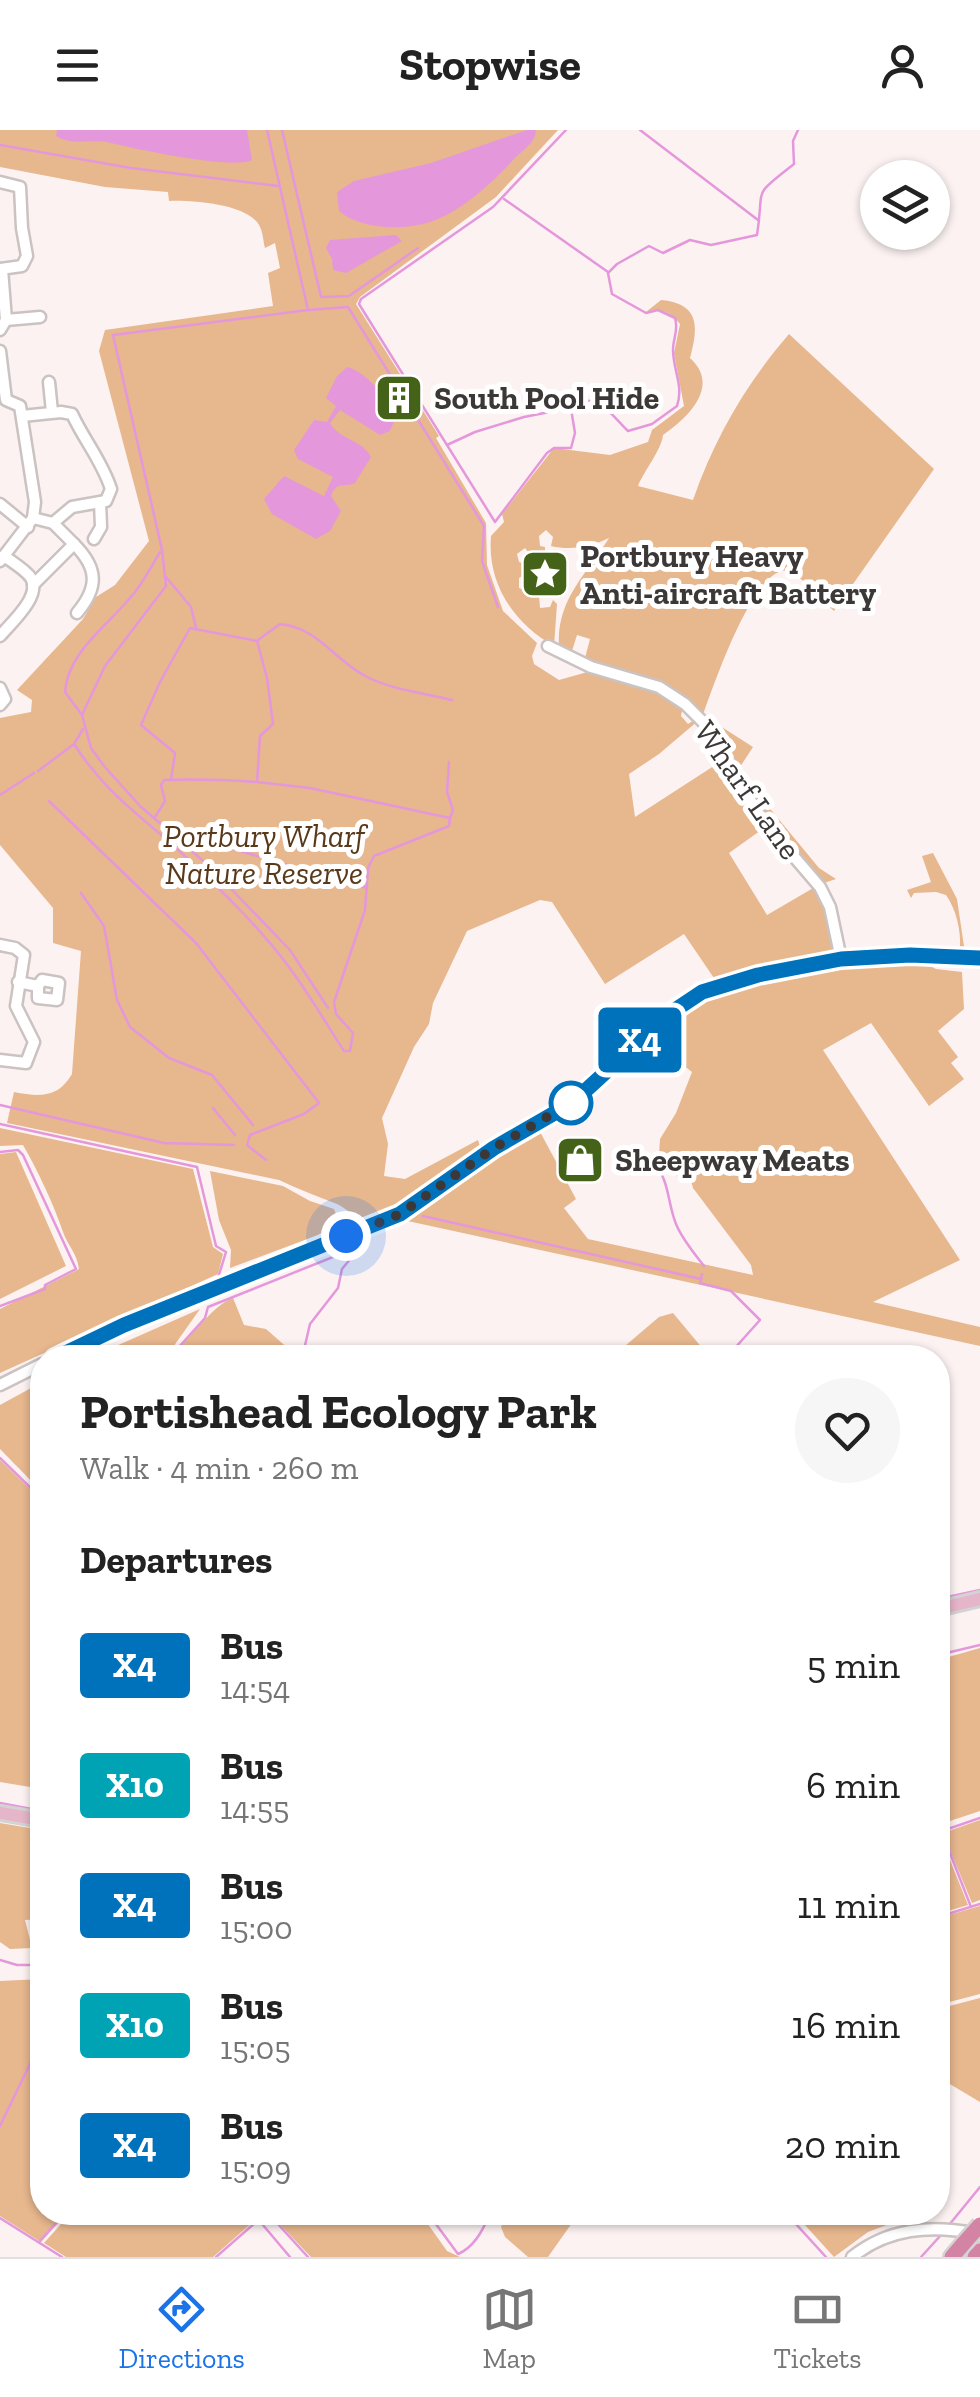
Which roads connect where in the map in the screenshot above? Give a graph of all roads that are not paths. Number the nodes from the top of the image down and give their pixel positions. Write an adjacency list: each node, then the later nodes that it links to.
1 (0, 182): 2 (street)
2 (1, 269): 4 (street)
3 (40, 316): 4 (street)
4 (3, 325)
5 (0, 351): 7 (street)
6 (49, 382): 8 (street)
7 (3, 400): 9 (street)
8 (52, 412): 9 (street); 10 (street)
9 (22, 416): 12 (street)
10 (100, 502): 13 (street); 14 (street)
11 (0, 504): 12 (street)
12 (31, 522): 13 (street); 16 (street)
13 (53, 523): 15 (street)
14 (94, 539)
15 (74, 544): 17 (street); 18 (street)
16 (2, 559): 17 (street)
17 (33, 585): 19 (street)
18 (77, 613)
19 (0, 636)
20 (548, 646): 25 (street, Wharf Lane)
21 (16, 689): 22 (street)
22 (1, 697)
23 (0, 944): 26 (street)
24 (980, 958): 25 (street)
25 (841, 959): 29 (street)
26 (18, 982): 27 (street); 28 (street)
27 (38, 986)
28 (0, 1060)
29 (82, 1345)
30 (30, 1370): 31 (street)
31 (0, 1385)
32 (980, 1599): 33 (main road)
33 (950, 1606)
34 (0, 1813): 35 (main road)
35 (30, 1818)
36 (980, 2225): 39 (highway, bridge)
37 (980, 2234): 38 (street)
38 (852, 2257)
39 (952, 2257)

